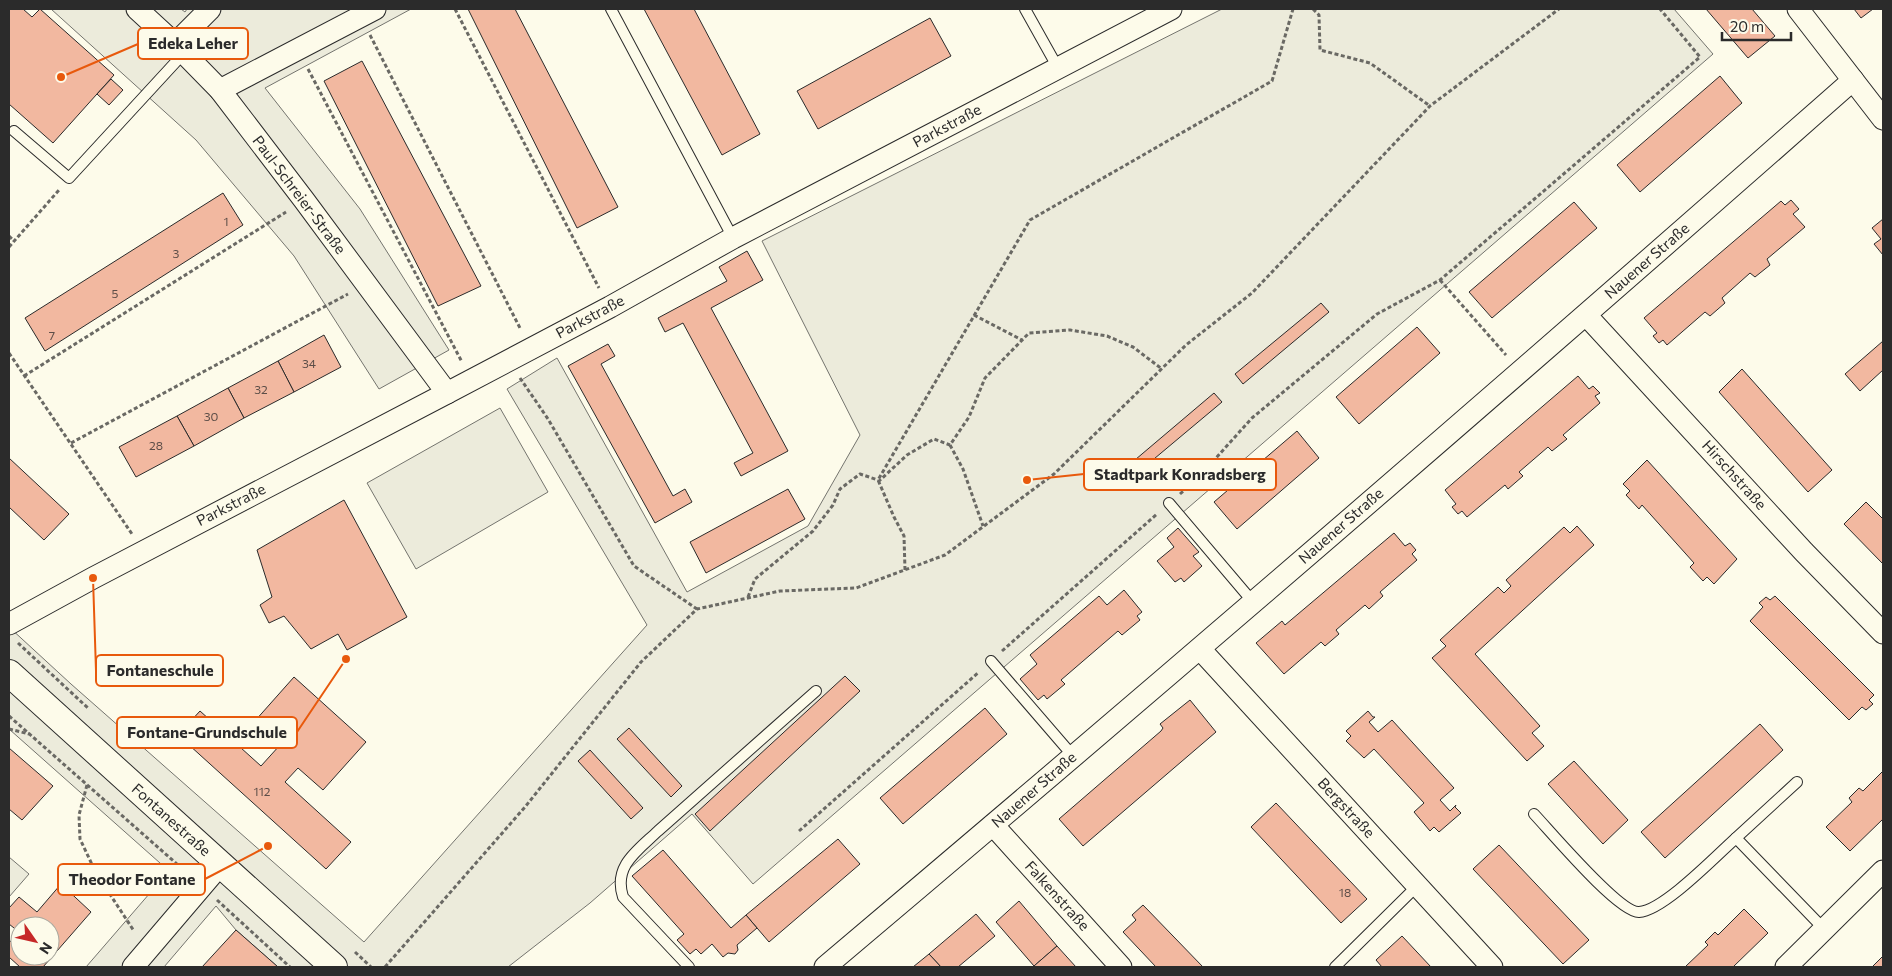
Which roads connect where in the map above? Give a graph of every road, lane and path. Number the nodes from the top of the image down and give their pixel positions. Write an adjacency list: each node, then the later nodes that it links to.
1 (137, 9): 13 (street, Paul-Schreier-Straße)
2 (210, 9): 13 (street)
3 (454, 9): 29 (path)
4 (611, 9): 24 (lane)
5 (1025, 9): 15 (lane)
6 (1171, 9): 15 (street, Parkstraße)
7 (1292, 9): 30 (path)
8 (1313, 9): 18 (path)
9 (1559, 9): 18 (path)
10 (1660, 9): 27 (path)
11 (1798, 9): 16 (street)
12 (368, 13): 14 (street); 33 (path)
13 (180, 48): 17 (street, Paul-Schreier-Straße); 21 (lane)
14 (297, 48): 17 (street); 39 (path)
15 (1058, 68): 24 (street, Parkstraße)
16 (1852, 80): 19 (street); 31 (street, Nauener Straße)
17 (220, 90): 22 (street, Paul-Schreier-Straße)
18 (1430, 106): 36 (path)
19 (1883, 119)
20 (14, 131): 21 (lane)
21 (69, 178): 25 (path)
22 (304, 200): 28 (street, Paul-Schreier-Straße); 38 (path)
23 (9, 236): 25 (path)
24 (733, 238): 29 (street, Parkstraße)
25 (14, 241): 26 (path)
26 (9, 247)
27 (1440, 280): 37 (path); 44 (path)
28 (366, 284): 40 (street, Paul-Schreier-Straße); 41 (path)
29 (610, 307): 33 (street, Parkstraße)
30 (974, 315): 32 (path); 43 (path)
31 (1586, 315): 37 (street, Nauener Straße); 52 (street, Hirschstraße)
32 (1022, 340): 36 (path); 42 (path)
33 (530, 349): 35 (street, Parkstraße)
34 (9, 352): 38 (path)
35 (509, 360): 39 (street, Parkstraße); 50 (path)
36 (1162, 368): 45 (path)
37 (1520, 372): 49 (street, Nauener Straße)
38 (24, 376): 41 (path)
39 (472, 380): 40 (street, Parkstraße)
40 (447, 394): 46 (street, Parkstraße)
41 (72, 443): 46 (path)
42 (950, 445): 43 (path); 45 (path)
43 (878, 481): 47 (path); 48 (path)
44 (1169, 503): 49 (lane); 54 (path)
45 (984, 526): 47 (path)
46 (143, 552): 51 (street, Parkstraße)
47 (905, 570): 48 (path)
48 (748, 598): 50 (path)
49 (1253, 602): 53 (street, Nauener Straße)
50 (698, 609): 76 (path)
51 (9, 624)
52 (1883, 633)
53 (1200, 648): 60 (street, Nauener Straße); 70 (street, Bergstraße)
54 (991, 661): 60 (lane); 65 (path)
55 (9, 673): 67 (street, Fontanestraße)
56 (816, 690): 77 (lane)
57 (9, 716): 59 (path)
58 (9, 729): 59 (path)
59 (30, 735): 62 (path)
60 (1073, 756): 64 (street, Nauener Straße)
61 (1797, 782): 66 (lane)
62 (87, 785): 69 (path); 72 (path)
63 (1534, 814): 66 (lane)
64 (993, 825): 78 (street, Nauener Straße); 79 (street, Falkenstraße)
65 (799, 831)
66 (1736, 838): 71 (lane)
67 (220, 865): 69 (street); 75 (street, Fontanestraße)
68 (1883, 871): 71 (street)
69 (202, 886): 72 (street); 74 (path)
70 (1417, 886): 80 (lane); 81 (street, Bergstraße)
71 (1824, 929): 82 (street)
72 (147, 951): 73 (street)
73 (133, 967)
74 (290, 967)
75 (334, 967)
76 (385, 967)
77 (689, 967)
78 (825, 967)
79 (1121, 967)
80 (1335, 967)
81 (1492, 967)
82 (1786, 967)

